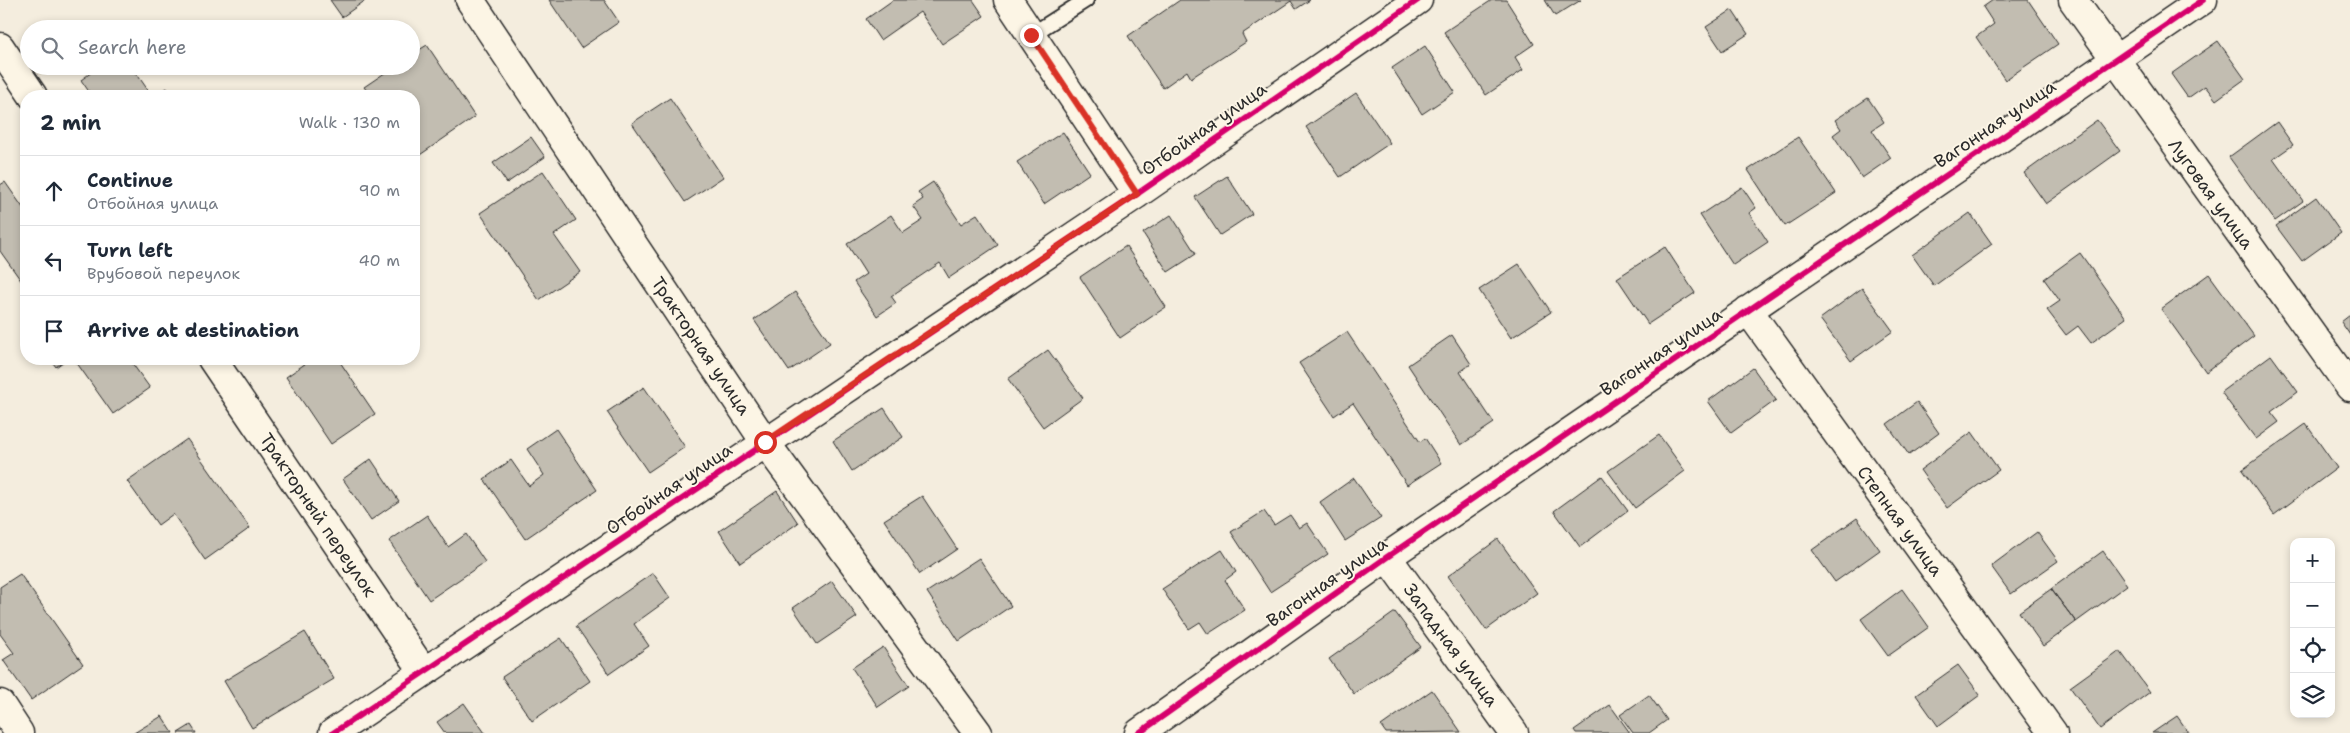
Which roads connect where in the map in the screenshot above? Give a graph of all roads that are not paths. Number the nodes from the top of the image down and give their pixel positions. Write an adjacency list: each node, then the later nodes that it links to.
1 (470, 0): 15 (street, Тракторная улица)
2 (1008, 0): 7 (street)
3 (1086, 0): 7 (lane)
4 (1418, 0): 11 (street, Отбойная улица)
5 (2073, 0): 9 (street, Луговая улица)
6 (2202, 0): 9 (street, Вагонная улица)
7 (1031, 35): 11 (street)
8 (0, 47): 10 (street)
9 (2116, 60): 12 (street, Вагонная улица); 14 (street, Луговая улица)
10 (29, 90)
11 (1137, 194): 15 (street, Отбойная улица)
12 (1748, 310): 16 (street, Вагонная улица); 24 (street, Степная улица)
13 (216, 365): 17 (street, Тракторный переулок)
14 (2350, 387)
15 (765, 442): 17 (street, Отбойная улица); 21 (street, Тракторная улица)
16 (1388, 557): 22 (street, Вагонная улица); 23 (street, Западная улица)
17 (424, 672): 20 (street, Отбойная улица)
18 (0, 704): 19 (street)
19 (19, 733)
20 (333, 733)
21 (978, 733)
22 (1139, 733)
23 (1514, 733)
24 (2053, 733)

